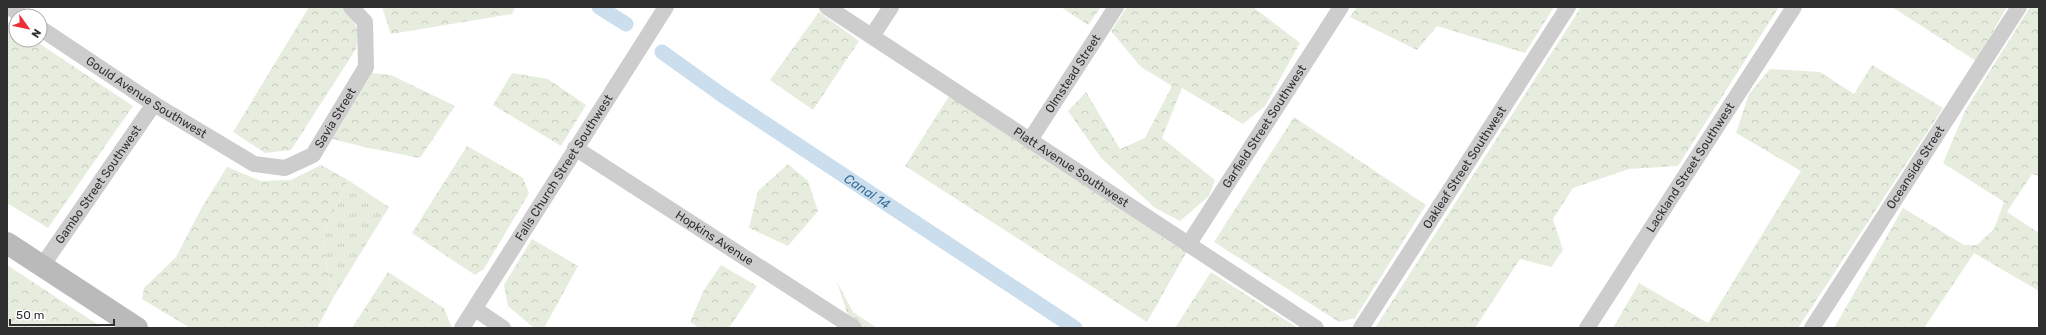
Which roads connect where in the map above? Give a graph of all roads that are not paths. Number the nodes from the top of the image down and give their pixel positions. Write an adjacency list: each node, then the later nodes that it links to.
1 (351, 7): 15 (street, Savia Street)
2 (666, 7): 14 (street, Falls Church Street Southwest)
3 (827, 7): 11 (street, Platt Avenue Southwest)
4 (891, 7): 11 (street)
5 (1116, 7): 13 (street, Olmstead Street)
6 (1341, 7): 17 (street, Garfield Street Southwest)
7 (1568, 7): 25 (street, Oakleaf Street Southwest)
8 (1794, 7): 26 (street, Lackland Street Southwest)
9 (2019, 7): 27 (street, Oceanside Street)
10 (48, 33): 12 (street, Gould Avenue Southwest)
11 (872, 36): 13 (street, Platt Avenue Southwest)
12 (154, 104): 15 (street, Gould Avenue Southwest); 18 (street, Gambo Street Southwest)
13 (1030, 140): 17 (street, Platt Avenue Southwest)
14 (575, 148): 19 (street, Falls Church Street Southwest); 23 (street, Hopkins Avenue)
15 (254, 164)
16 (7, 243): 18 (street)
17 (1188, 245): 24 (street, Platt Avenue Southwest)
18 (42, 266): 20 (street)
19 (475, 309): 21 (street, Falls Church Street Southwest); 22 (street)
20 (137, 328)
21 (462, 328)
22 (503, 328)
23 (854, 328)
24 (1316, 328)
25 (1361, 328)
26 (1587, 328)
27 (1812, 328)

